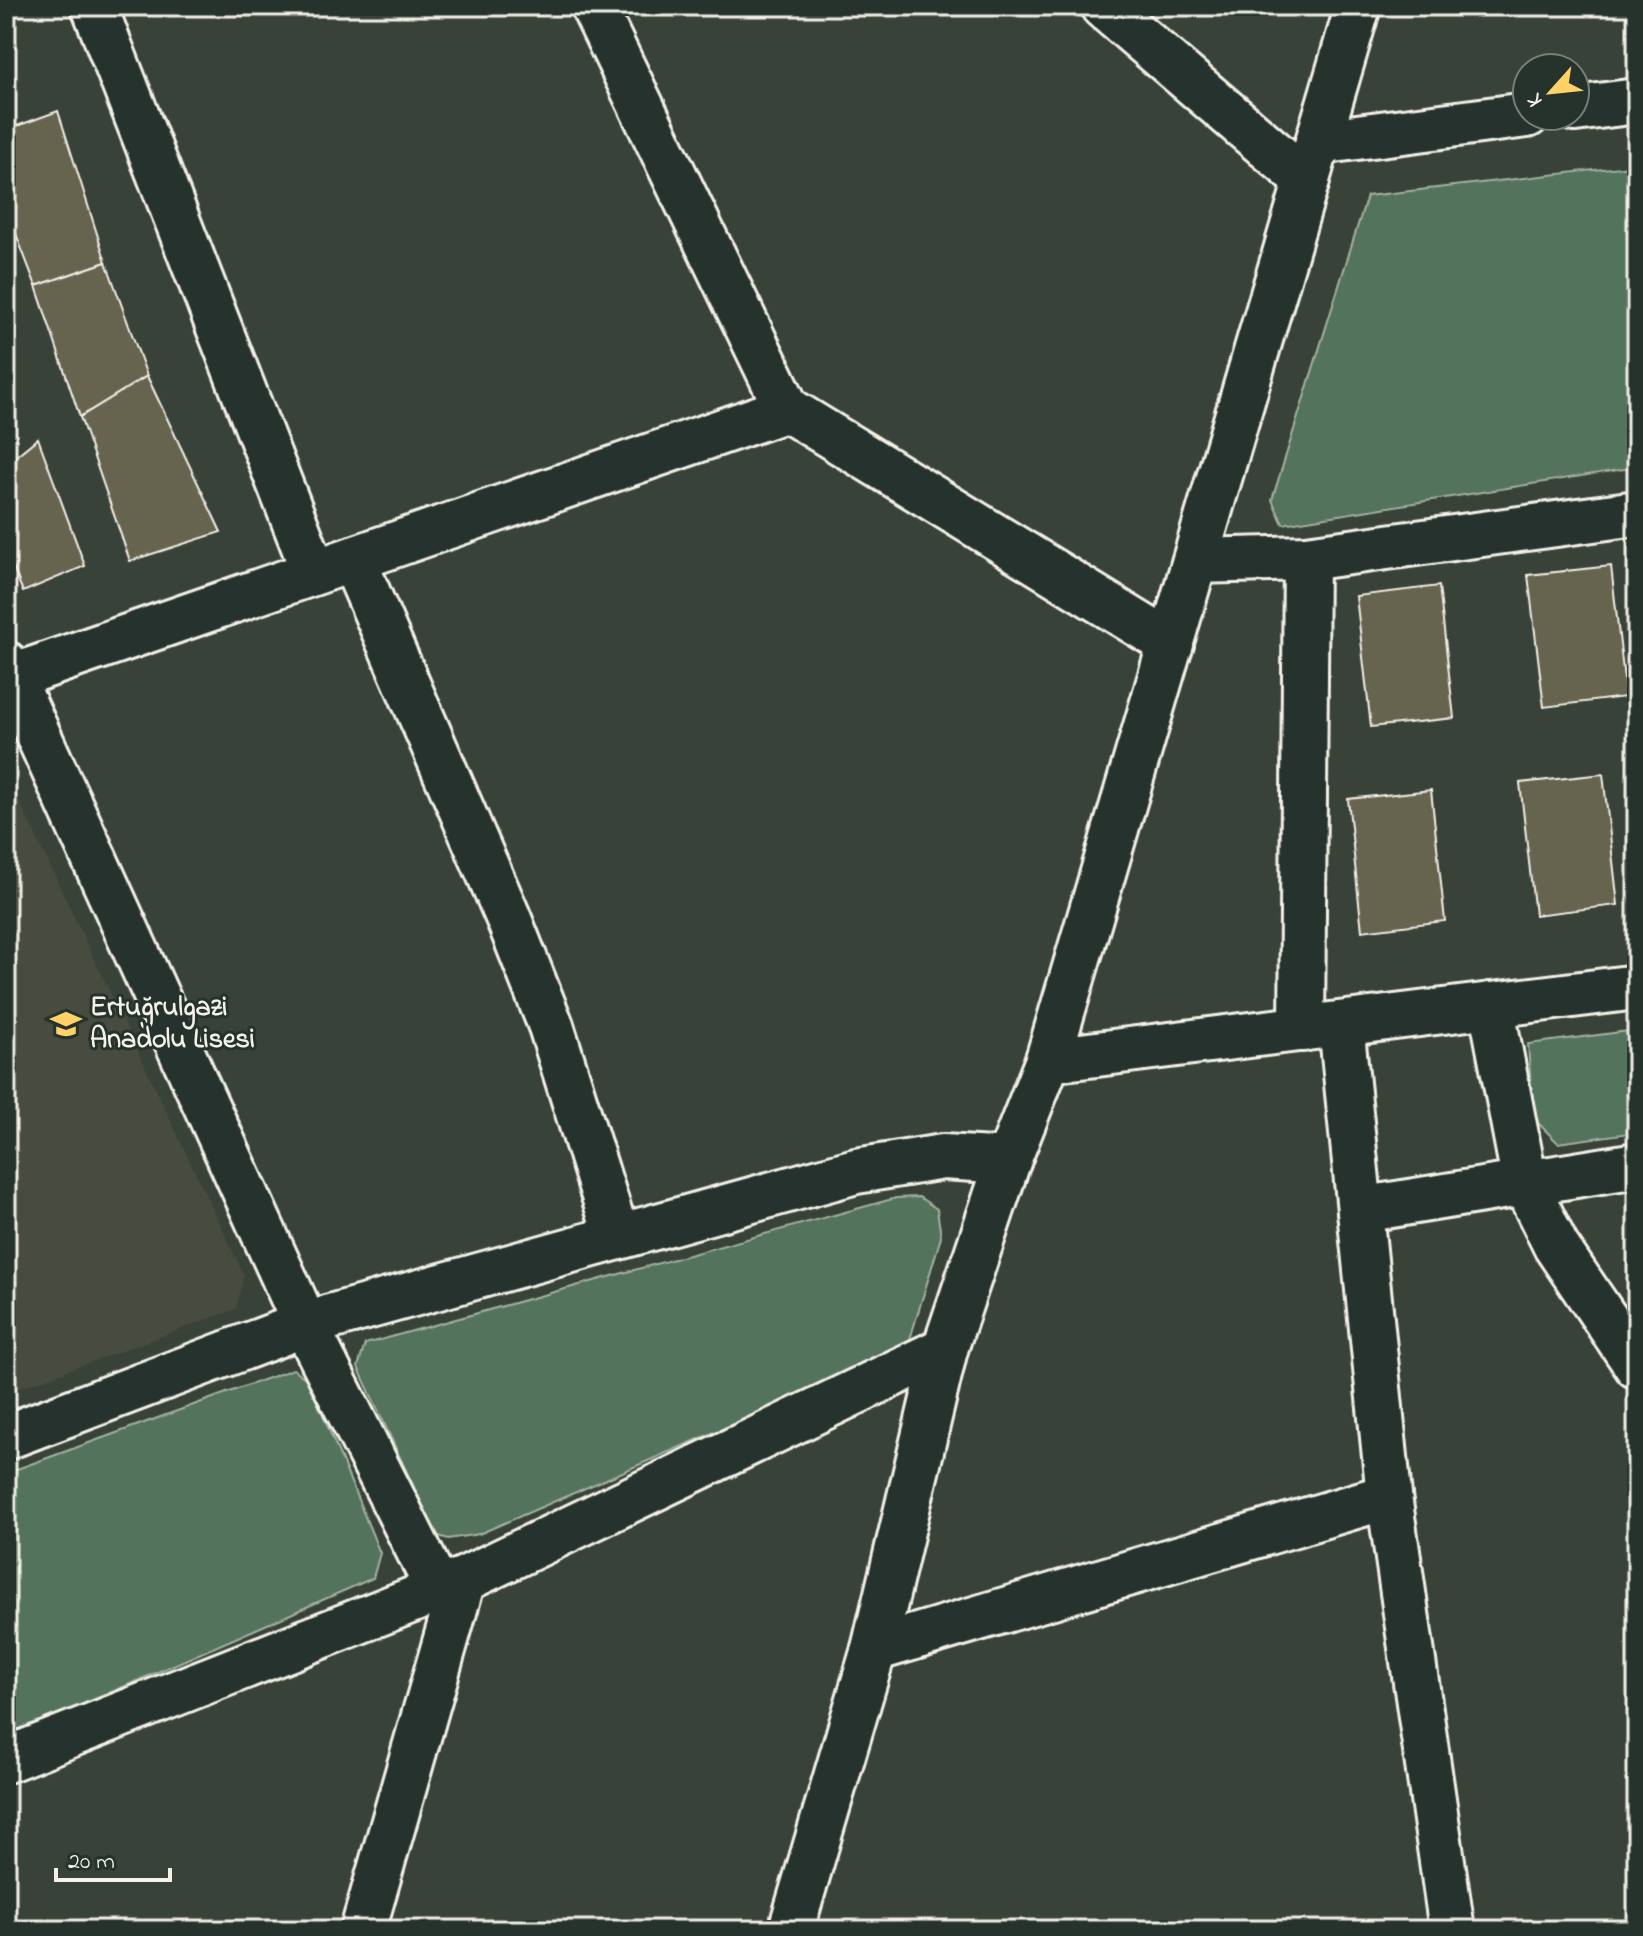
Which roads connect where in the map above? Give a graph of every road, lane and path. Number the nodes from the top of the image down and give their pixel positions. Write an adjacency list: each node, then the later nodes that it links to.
1 (94, 6): 13 (street)
2 (593, 6): 9 (street)
3 (1103, 6): 8 (street)
4 (1358, 6): 8 (street)
5 (1637, 101): 6 (street)
6 (1591, 107)
7 (1511, 118): 8 (street)
8 (1312, 161): 12 (street)
9 (787, 409): 13 (street); 14 (street)
10 (1637, 513): 11 (street)
11 (1306, 558): 12 (street); 18 (street)
12 (1196, 561): 14 (street)
13 (333, 566): 15 (street); 24 (street)
14 (1171, 644): 19 (street)
15 (8, 673): 25 (street)
16 (1637, 987): 17 (street)
17 (1491, 1005): 18 (street); 22 (street)
18 (1322, 1026): 19 (street); 23 (street)
19 (1048, 1060): 20 (street)
20 (1008, 1161): 24 (street); 26 (street)
21 (1637, 1165): 22 (street)
22 (1525, 1183): 23 (street); 27 (street)
23 (1360, 1210): 29 (street)
24 (617, 1237): 25 (street)
25 (305, 1324): 28 (street); 30 (street)
26 (945, 1349): 30 (street); 31 (street)
27 (1637, 1366)
28 (6, 1437)
29 (1389, 1496): 31 (street); 35 (street)
30 (450, 1585): 32 (street); 33 (street)
31 (874, 1649): 34 (street)
32 (6, 1760)
33 (363, 1930)
34 (791, 1930)
35 (1452, 1930)

